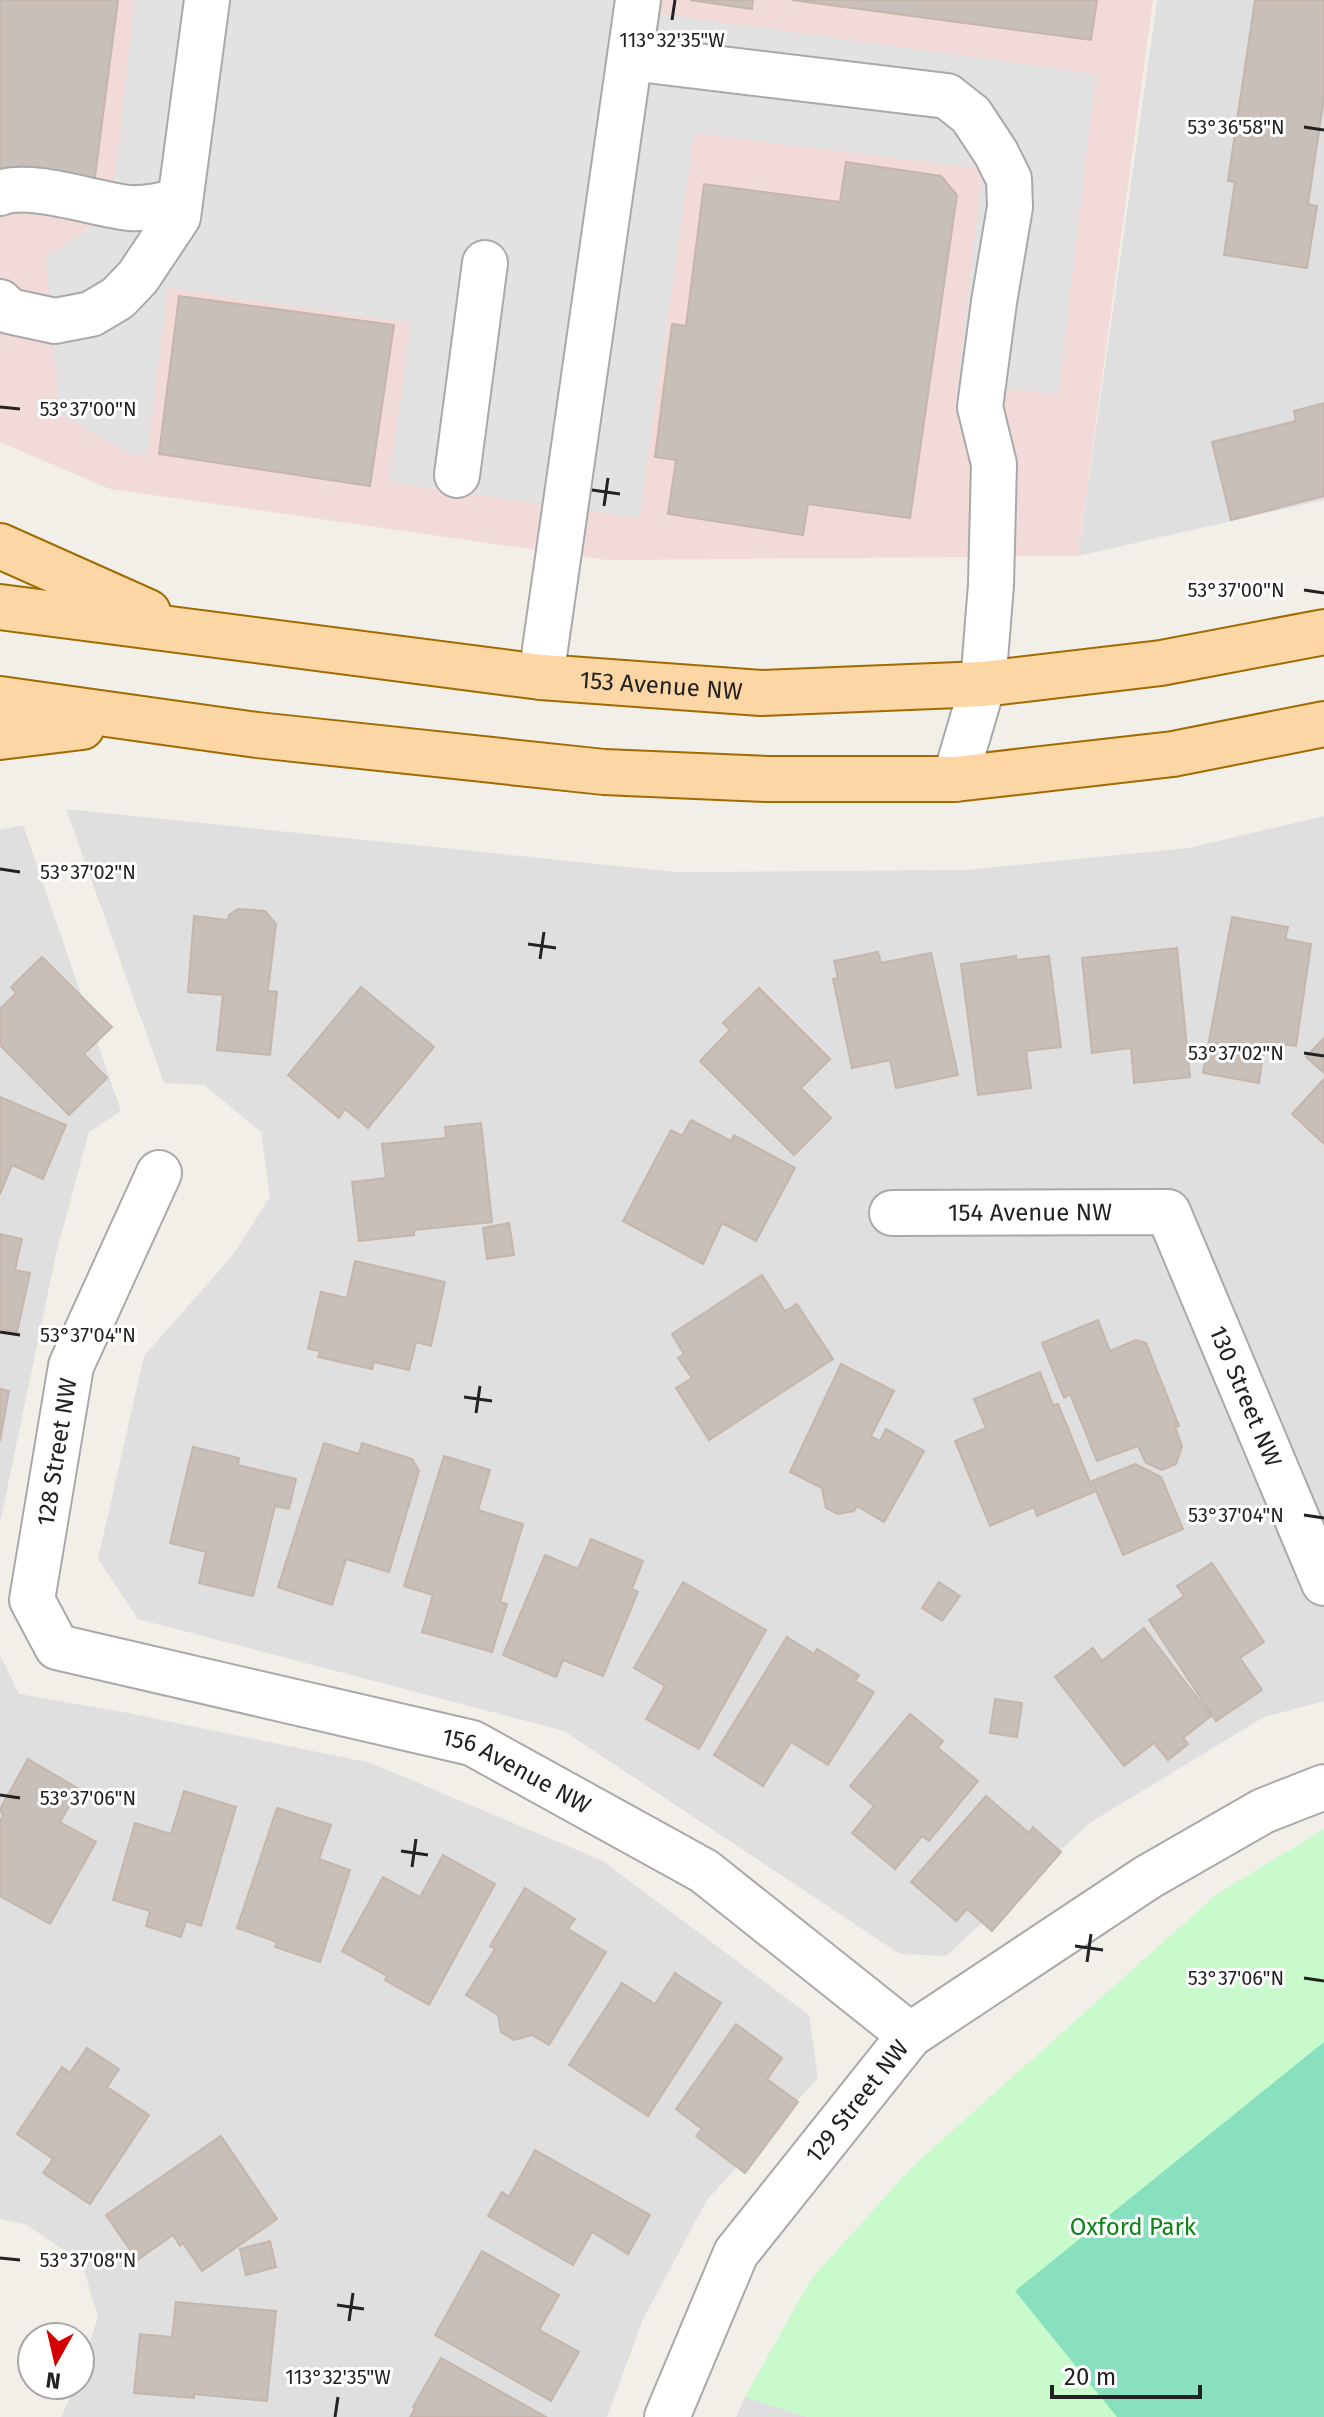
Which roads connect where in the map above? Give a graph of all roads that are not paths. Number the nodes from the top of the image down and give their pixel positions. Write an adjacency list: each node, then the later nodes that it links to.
1 (207, 0): 5 (street)
2 (638, 0): 3 (street)
3 (630, 58): 13 (street); 14 (street)
4 (0, 193): 5 (street)
5 (179, 209): 7 (street)
6 (485, 263): 8 (street)
7 (0, 302)
8 (457, 475)
9 (0, 546): 11 (main road)
10 (0, 607): 11 (main road, 153 Avenue NW)
11 (194, 632): 13 (main road, 153 Avenue NW)
12 (1324, 632): 14 (main road, 153 Avenue NW)
13 (541, 677): 14 (main road, 153 Avenue NW)
14 (983, 684): 19 (street)
15 (0, 699): 16 (main road)
16 (152, 719): 18 (main road); 19 (main road)
17 (1324, 724): 19 (main road)
18 (0, 737)
19 (955, 779)
20 (159, 1173): 24 (street, 128 Street NW)
21 (1168, 1212): 22 (street, 154 Avenue NW); 23 (street, 130 Street NW)
22 (892, 1213)
23 (1324, 1583)
24 (57, 1647): 26 (street, 156 Avenue NW)
25 (1324, 1787): 26 (street, 129 Street NW)
26 (910, 2035): 27 (street, 129 Street NW)
27 (667, 2417)

